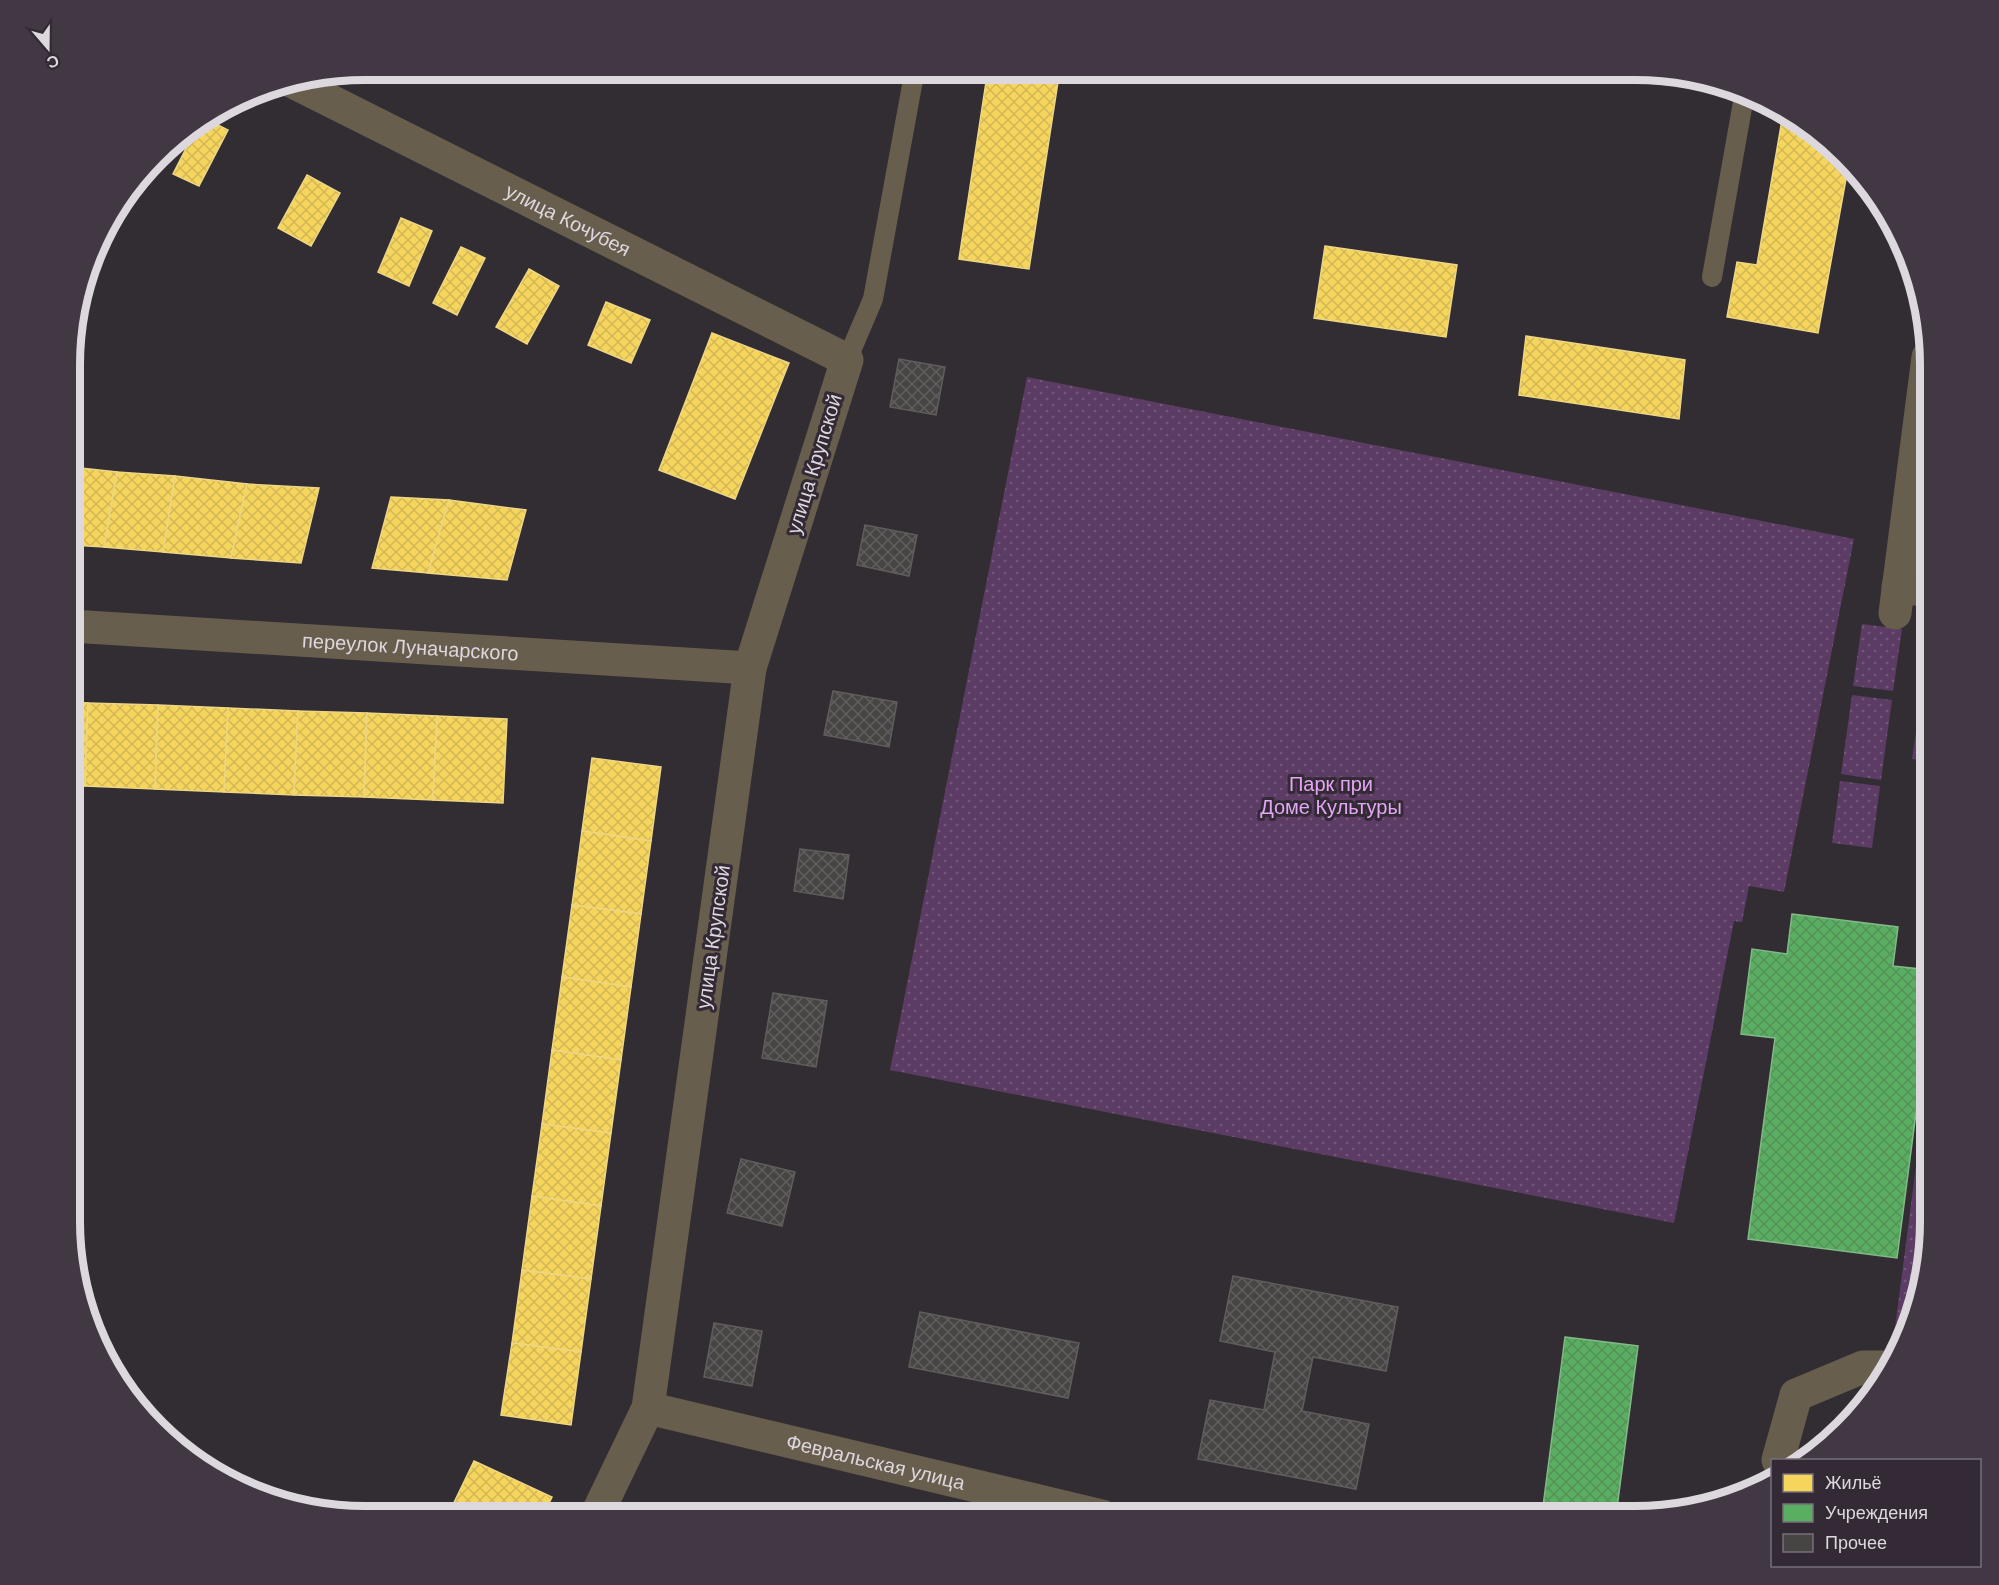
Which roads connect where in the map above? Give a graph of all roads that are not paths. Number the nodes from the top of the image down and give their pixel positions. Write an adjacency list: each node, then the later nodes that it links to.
1 (913, 80): 5 (lane)
2 (302, 87): 5 (street, улица Кочубея)
3 (1743, 101): 4 (lane)
4 (1712, 277)
5 (847, 360): 9 (street, улица Крупской)
6 (1920, 453): 7 (street)
7 (1908, 597)
8 (80, 627): 9 (street, переулок Луначарского)
9 (750, 668): 11 (street, улица Крупской)
10 (1875, 1367): 12 (street)
11 (648, 1408): 13 (street, улица Крупской); 14 (street, Февральская улица)
12 (1779, 1459)
13 (600, 1506)
14 (1060, 1506)

